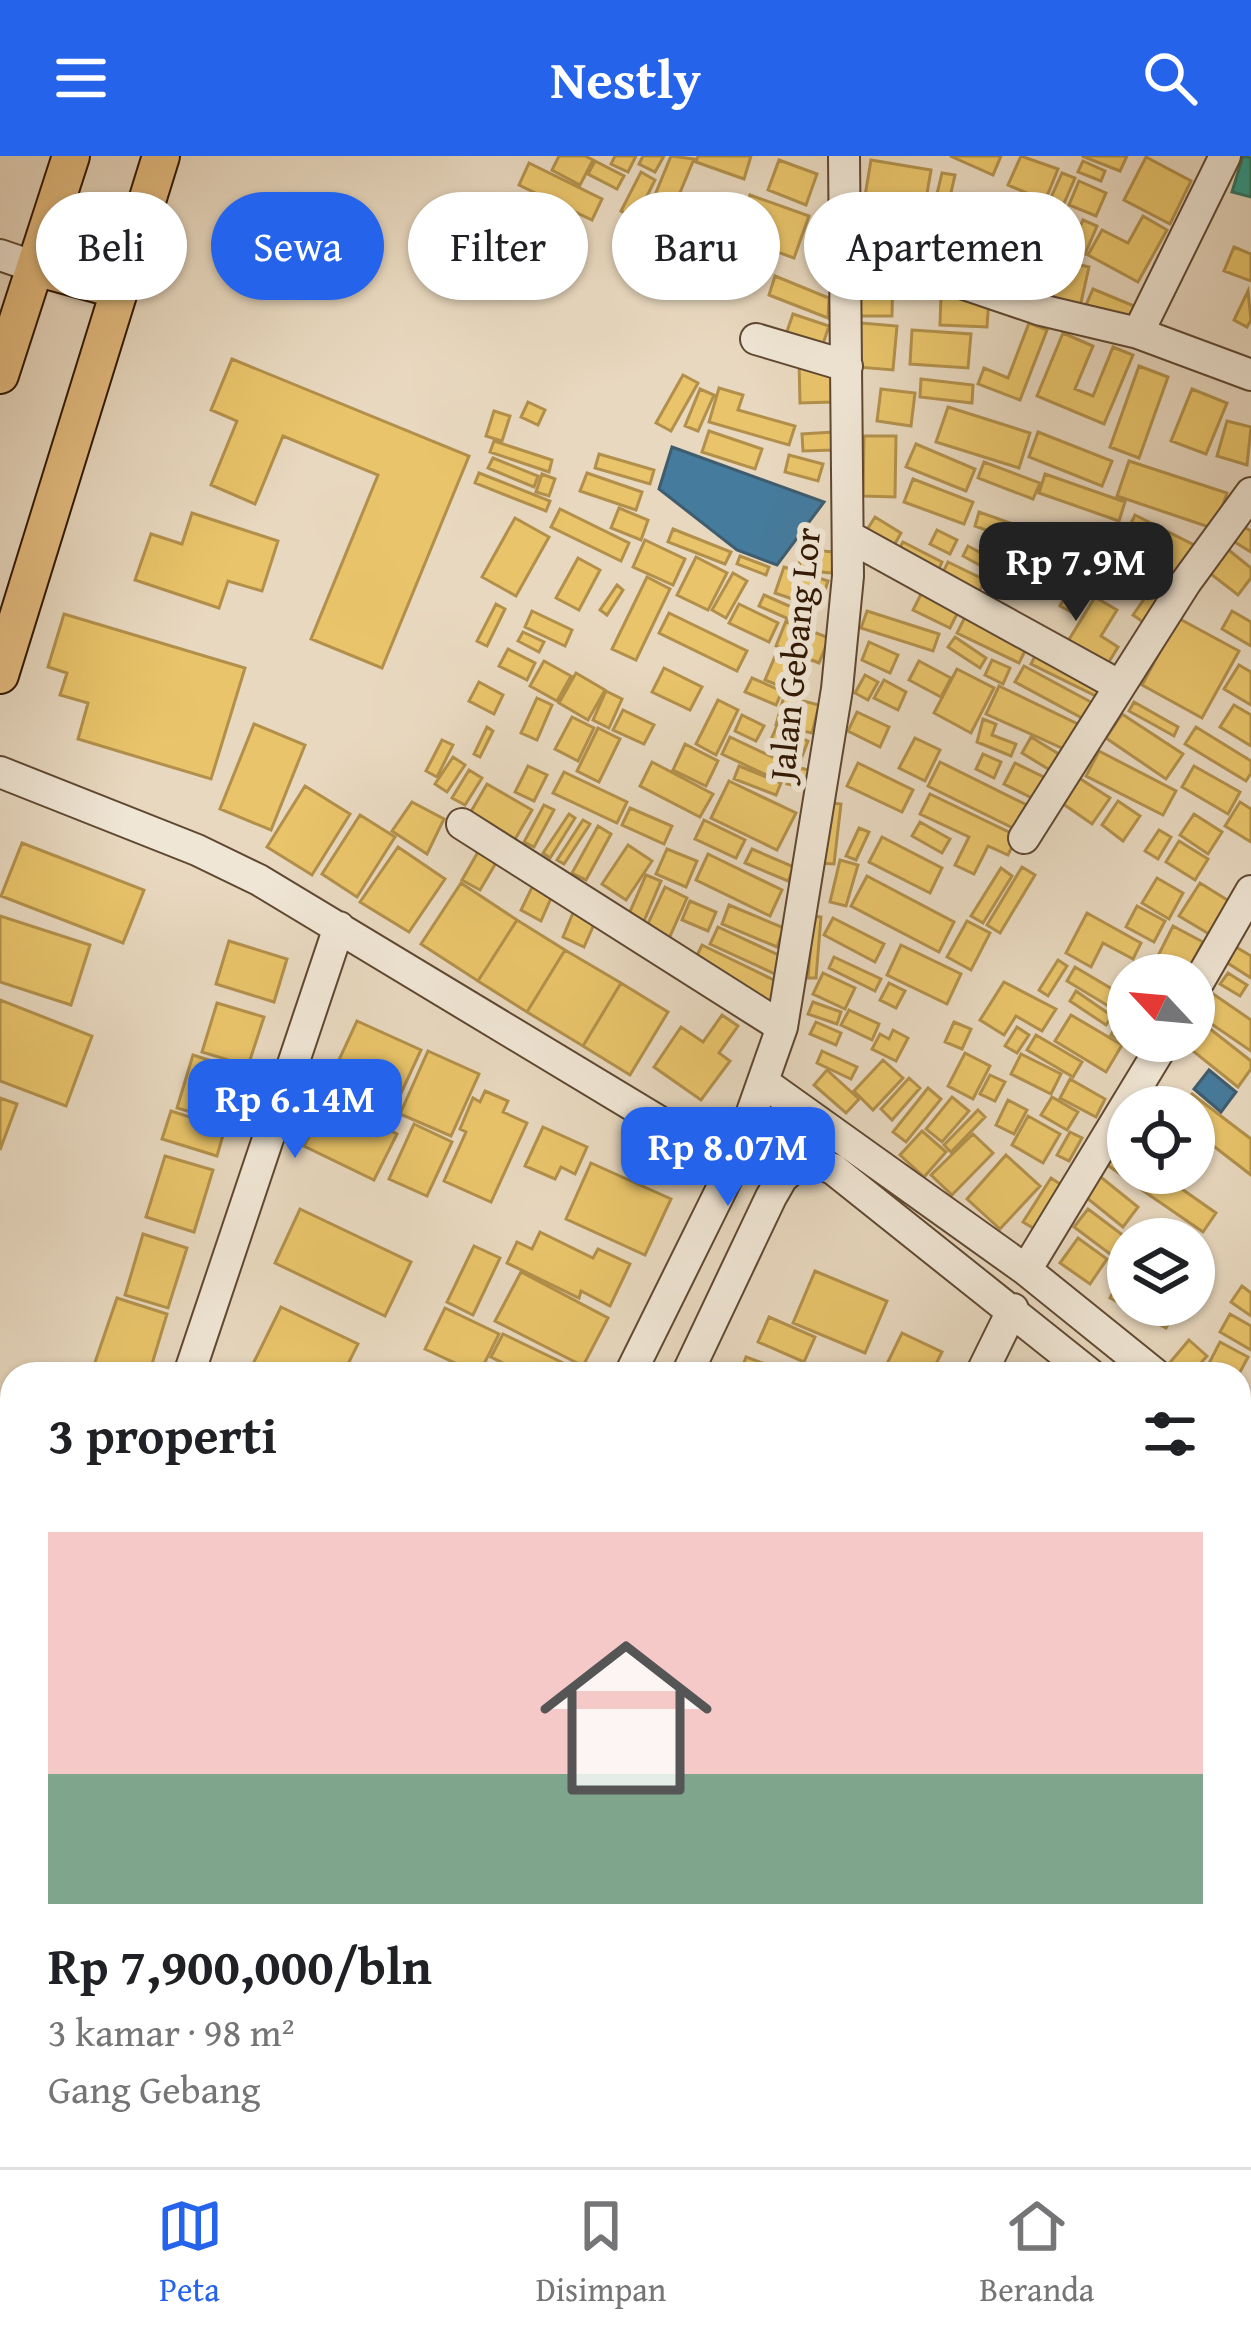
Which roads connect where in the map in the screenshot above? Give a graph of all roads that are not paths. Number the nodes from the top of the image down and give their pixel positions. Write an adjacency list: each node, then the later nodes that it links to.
1 (71, 156): 7 (main road)
2 (161, 156): 5 (main road)
3 (844, 156): 6 (street, Jalan Gebang Lor)
4 (1225, 156): 12 (street)
5 (149, 192)
6 (845, 192)
7 (17, 261): 11 (main road)
8 (115, 300): 19 (main road)
9 (846, 300): 14 (street, Jalan Gebang Lor)
10 (1011, 300): 12 (street)
11 (7, 328): 16 (main road)
12 (1138, 333): 15 (street)
13 (756, 339): 14 (street)
14 (847, 367): 18 (street, Jalan Gebang Lor)
15 (1251, 374)
16 (0, 375)
17 (1251, 493): 20 (street)
18 (848, 536): 20 (street); 27 (street, Jalan Gebang Lor)
19 (0, 675)
20 (1120, 686): 23 (street)
21 (0, 772): 25 (street)
22 (461, 824): 27 (street)
23 (1024, 838)
24 (1251, 891): 26 (street)
25 (339, 926): 30 (street); 33 (street)
26 (1215, 954)
27 (782, 1027): 29 (street, Jalan Gebang Lor)
28 (1152, 1062): 31 (street)
29 (763, 1082): 30 (street, Jalan Gebang Lor); 31 (street)
30 (733, 1166): 34 (street, Jalan Gebang Lor)
31 (1026, 1270): 38 (street)
32 (1013, 1310): 35 (street); 36 (street); 37 (street)
33 (193, 1362)
34 (636, 1362)
35 (693, 1362)
36 (987, 1362)
37 (1076, 1362)
38 (1139, 1362)

